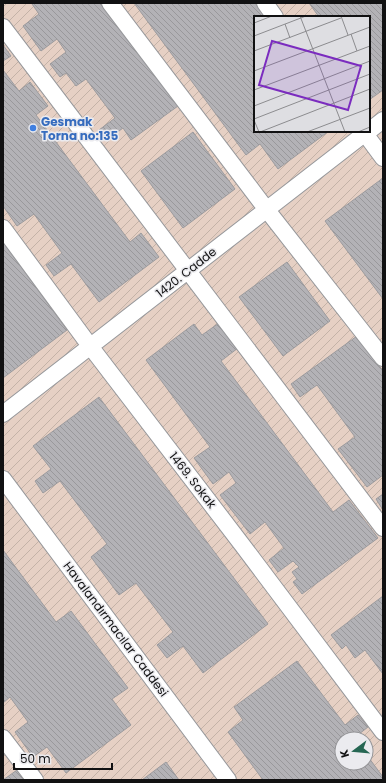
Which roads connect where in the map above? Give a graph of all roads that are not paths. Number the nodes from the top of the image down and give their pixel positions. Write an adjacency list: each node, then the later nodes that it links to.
1 (110, 3): 9 (street)
2 (265, 3): 3 (street)
3 (274, 16)
4 (3, 27): 11 (street)
5 (383, 120): 6 (street, 1420. Cadde)
6 (370, 129)
7 (366, 132): 8 (street); 9 (street, 1420. Cadde)
8 (383, 158)
9 (267, 210): 11 (street, 1420. Cadde); 13 (street)
10 (3, 228): 12 (street, 1469. Sokak)
11 (188, 271): 12 (street, 1420. Cadde); 16 (street)
12 (90, 346): 14 (street, 1420. Cadde); 17 (street, 1469. Sokak)
13 (383, 358)
14 (3, 414)
15 (3, 479): 20 (street, Havalandırmacılar Caddesi)
16 (383, 528)
17 (383, 732)
18 (3, 738): 19 (street)
19 (35, 780)
20 (228, 780)

